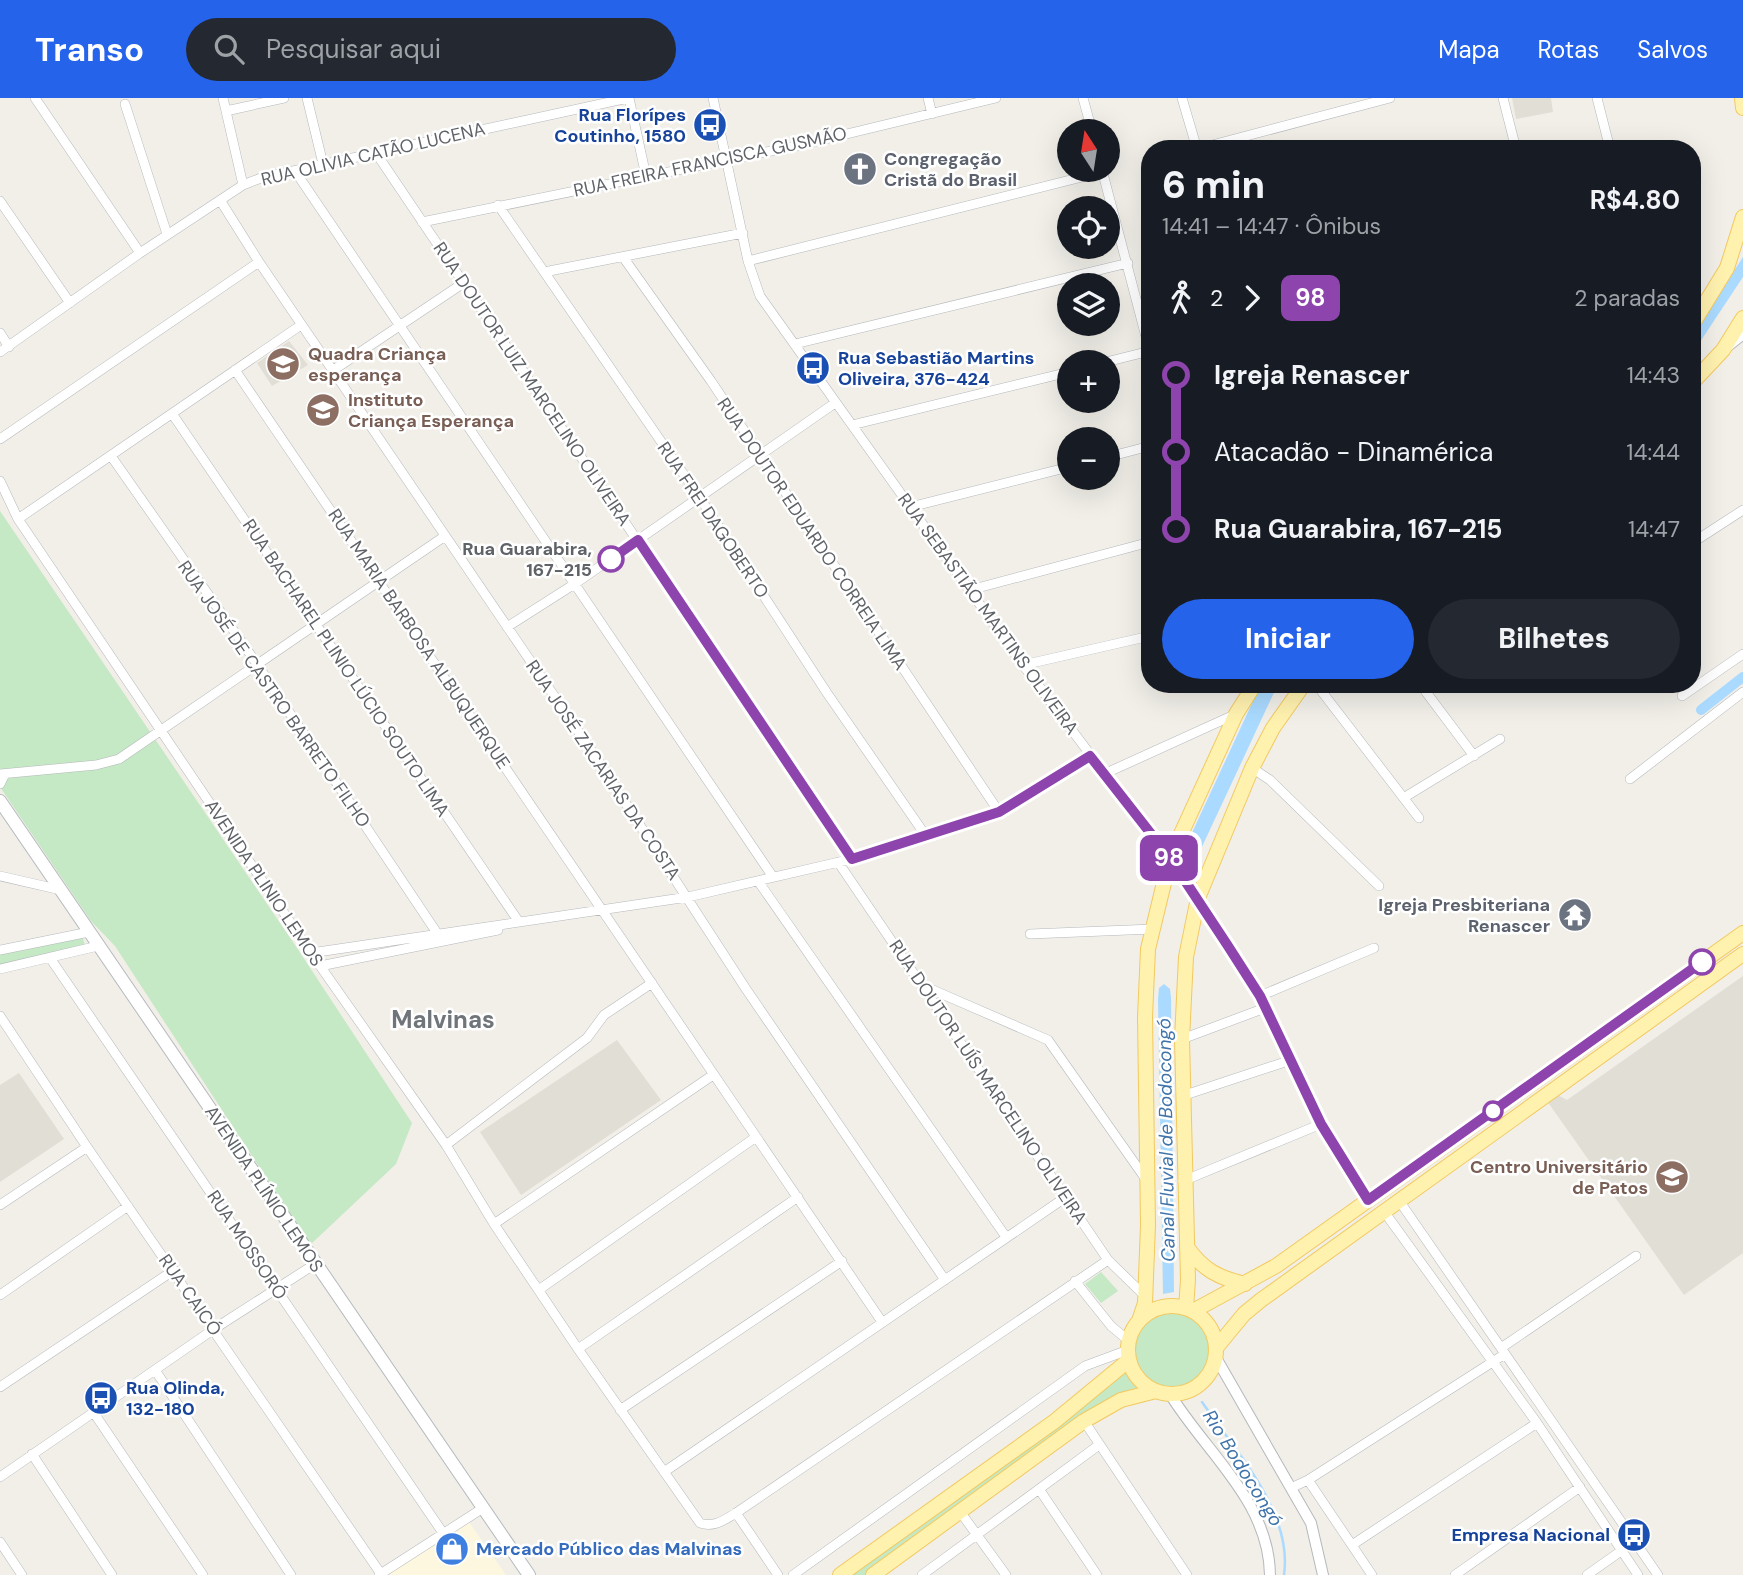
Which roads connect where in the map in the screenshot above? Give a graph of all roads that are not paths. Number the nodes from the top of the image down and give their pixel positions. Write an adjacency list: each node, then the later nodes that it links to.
1 (35, 98): 39 (street)
2 (223, 98): 17 (street)
3 (284, 98): 17 (street)
4 (307, 98): 26 (street)
5 (629, 98): 24 (street, RUA OLIVIA CATÃO LUCENA); 28 (street)
6 (713, 98): 25 (street, RUA SEBASTIÃO MARTINS OLIVEIRA)
7 (928, 98): 18 (street)
8 (996, 98): 18 (street, RUA FREIRA FRANCISCA GUSMÃO)
9 (1083, 98): 19 (street)
10 (1182, 98): 20 (street)
11 (1390, 98): 21 (street)
12 (1503, 98): 22 (street)
13 (1597, 98): 23 (street)
14 (1742, 98): 16 (main road)
15 (125, 104): 38 (street)
16 (1743, 108)
17 (226, 111): 31 (street)
18 (932, 114): 25 (street, RUA FREIRA FRANCISCA GUSMÃO)
19 (1089, 119)
20 (1194, 140)
21 (1231, 140)
22 (1514, 140)
23 (1608, 140)
24 (376, 153): 26 (street, RUA OLIVIA CATÃO LUCENA); 36 (street, RUA DOUTOR LUIZ MARCELINO OLIVEIRA)
25 (727, 160): 28 (street, RUA FREIRA FRANCISCA GUSMÃO); 37 (street, RUA SEBASTIÃO MARTINS OLIVEIRA)
26 (323, 164): 27 (street, RUA OLIVIA CATÃO LUCENA)
27 (295, 171): 31 (street, RUA OLIVIA CATÃO LUCENA); 50 (street)
28 (646, 176): 34 (street, RUA FREIRA FRANCISCA GUSMÃO)
29 (1059, 182): 41 (street)
30 (1105, 182): 43 (street)
31 (243, 185): 32 (street, RUA OLIVIA CATÃO LUCENA)
32 (220, 200): 38 (street, RUA OLIVIA CATÃO LUCENA); 42 (street, RUA JOSÉ ZACARIAS DA COSTA)
33 (0, 201): 46 (street)
34 (498, 205): 36 (street, RUA FREIRA FRANCISCA GUSMÃO); 44 (street, RUA FREI DAGOBERTO)
35 (1743, 217): 47 (main road)
36 (422, 222): 45 (street, RUA DOUTOR LUIZ MARCELINO OLIVEIRA)
37 (743, 233): 40 (street); 41 (street, RUA SEBASTIÃO MARTINS OLIVEIRA)
38 (167, 234): 39 (street, RUA OLIVIA CATÃO LUCENA)
39 (140, 253): 46 (street, RUA OLIVIA CATÃO LUCENA)
40 (623, 257): 44 (street); 71 (street, RUA DOUTOR EDUARDO CORREIA LIMA)
41 (748, 261): 54 (street, RUA SEBASTIÃO MARTINS OLIVEIRA)
42 (259, 262): 51 (street, RUA JOSÉ ZACARIAS DA COSTA); 67 (street)
43 (1128, 263): 48 (street); 54 (street)
44 (544, 272): 74 (street, RUA FREI DAGOBERTO)
45 (462, 284): 50 (street); 80 (street, RUA DOUTOR LUIZ MARCELINO OLIVEIRA)
46 (70, 303): 55 (street, RUA OLIVIA CATÃO LUCENA)
47 (1701, 310)
48 (1141, 315)
49 (1743, 318): 56 (main road)
50 (399, 324): 61 (street); 83 (street)
51 (301, 326): 60 (street); 61 (street, RUA JOSÉ ZACARIAS DA COSTA)
52 (0, 333): 55 (street)
53 (1743, 334): 56 (street)
54 (795, 344): 64 (street, RUA SEBASTIÃO MARTINS OLIVEIRA)
55 (9, 347): 57 (street, RUA OLIVIA CATÃO LUCENA)
56 (1723, 349): 62 (main road)
57 (0, 352)
58 (1141, 353): 59 (street)
59 (1120, 358)
60 (235, 370): 65 (street); 82 (street, RUA MARIA BARBOSA ALBUQUERQUE)
61 (332, 371): 78 (street, RUA JOSÉ ZACARIAS DA COSTA)
62 (1701, 373)
63 (1057, 375): 66 (street)
64 (835, 403): 66 (street, RUA SEBASTIÃO MARTINS OLIVEIRA); 71 (street)
65 (173, 415): 70 (street); 85 (street, RUA BACHAREL PLINIO LÚCIO SOUTO LIMA)
66 (852, 425): 75 (street, RUA SEBASTIÃO MARTINS OLIVEIRA)
67 (0, 439)
68 (1141, 448): 69 (street)
69 (1120, 454)
70 (111, 456): 77 (street); 89 (street, RUA JOSÉ DE CASTRO BARRETO FILHO)
71 (759, 456): 74 (street); 111 (street, RUA DOUTOR EDUARDO CORREIA LIMA)
72 (1057, 470): 75 (street)
73 (0, 481): 77 (street)
74 (700, 498): 80 (street); 113 (street, RUA FREI DAGOBERTO)
75 (910, 507): 84 (street, RUA SEBASTIÃO MARTINS OLIVEIRA)
76 (1743, 510): 79 (street)
77 (18, 519): 100 (street, AVENIDA PLINIO LEMOS)
78 (445, 536): 82 (street); 86 (street, RUA JOSÉ ZACARIAS DA COSTA)
79 (1701, 537)
80 (638, 540): 83 (street); 115 (street, RUA DOUTOR LUIZ MARCELINO OLIVEIRA)
81 (1141, 544): 84 (street)
82 (380, 582): 85 (street); 124 (street, RUA MARIA BARBOSA ALBUQUERQUE)
83 (576, 583): 86 (street); 118 (street)
84 (971, 590): 90 (street, RUA SEBASTIÃO MARTINS OLIVEIRA)
85 (317, 624): 89 (street); 125 (street, RUA BACHAREL PLINIO LÚCIO SOUTO LIMA)
86 (507, 627): 122 (street, RUA JOSÉ ZACARIAS DA COSTA)
87 (1141, 638): 90 (street)
88 (1743, 654): 91 (street)
89 (257, 664): 100 (street); 128 (street, RUA JOSÉ DE CASTRO BARRETO FILHO)
90 (1023, 665): 102 (street, RUA SEBASTIÃO MARTINS OLIVEIRA)
91 (1701, 683)
92 (1743, 692): 107 (street)
93 (1249, 693): 99 (main road)
94 (1298, 693): 104 (main road)
95 (1323, 693): 109 (street)
96 (1427, 693): 103 (street)
97 (1686, 693): 98 (street)
98 (1682, 696)
99 (1236, 714): 106 (street); 114 (main road)
100 (160, 730): 105 (street); 134 (street, AVENIDA PLINIO LEMOS)
101 (1500, 739): 103 (street)
102 (1090, 756): 106 (street, RUA SEBASTIÃO MARTINS OLIVEIRA); 111 (street)
103 (1474, 756): 109 (street)
104 (1252, 768): 120 (street); 123 (main road)
105 (3, 774): 108 (street)
106 (1104, 774): 114 (street, RUA SEBASTIÃO MARTINS OLIVEIRA)
107 (1630, 779)
108 (0, 784)
109 (1405, 797): 112 (street)
110 (0, 801): 121 (main road, AVENIDA PLÍNIO LEMOS)
111 (999, 812): 113 (street)
112 (1419, 818)
113 (926, 836): 115 (street)
114 (1170, 858): 123 (street, RUA SEBASTIÃO MARTINS OLIVEIRA); 126 (main road)
115 (852, 859): 116 (street)
116 (838, 862): 118 (street); 140 (street, RUA DOUTOR LUÍS MARCELINO OLIVEIRA)
117 (0, 876): 121 (street)
118 (773, 877): 119 (street)
119 (758, 880): 122 (street); 162 (street)
120 (1380, 886)
121 (61, 890): 127 (main road, AVENIDA PLÍNIO LEMOS)
122 (688, 897): 124 (street); 169 (street, RUA JOSÉ ZACARIAS DA COSTA)
123 (1198, 898): 141 (street, RUA SEBASTIÃO MARTINS OLIVEIRA); 144 (main road)
124 (603, 909): 125 (street); 137 (street); 139 (street, RUA MARIA BARBOSA ALBUQUERQUE)
125 (519, 922): 128 (street)
126 (1153, 929): 130 (street); 152 (main road)
127 (89, 932): 131 (main road, AVENIDA PLÍNIO LEMOS); 133 (street)
128 (437, 933): 134 (street)
129 (1743, 933): 157 (main road)
130 (1031, 934)
131 (99, 946): 136 (street); 167 (main road, AVENIDA PLÍNIO LEMOS)
132 (1374, 948): 141 (street)
133 (0, 950)
134 (311, 953): 137 (street, AVENIDA PLINIO LEMOS)
135 (1743, 954): 156 (main road)
136 (50, 958): 138 (street); 172 (street, RUA MOSSORÓ)
137 (320, 966): 150 (street, AVENIDA PLINIO LEMOS)
138 (0, 969)
139 (652, 983): 146 (street, RUA MARIA BARBOSA ALBUQUERQUE); 150 (street)
140 (925, 986): 152 (street); 155 (street, RUA DOUTOR LUÍS MARCELINO OLIVEIRA)
141 (1260, 996): 142 (street, RUA SEBASTIÃO MARTINS OLIVEIRA)
142 (1265, 1007): 144 (street); 145 (street, RUA SEBASTIÃO MARTINS OLIVEIRA)
143 (0, 1016): 151 (street, RUA CAICÓ)
144 (1182, 1039): 147 (main road)
145 (1288, 1061): 147 (street); 148 (street, RUA SEBASTIÃO MARTINS OLIVEIRA)
146 (713, 1075): 149 (street, RUA MARIA BARBOSA ALBUQUERQUE); 161 (street)
147 (1182, 1096): 153 (main road)
148 (1321, 1124): 153 (street); 157 (street, RUA SEBASTIÃO MARTINS OLIVEIRA)
149 (756, 1137): 154 (street, RUA MARIA BARBOSA ALBUQUERQUE); 173 (street)
150 (446, 1145): 161 (street, AVENIDA PLINIO LEMOS)
151 (87, 1147): 158 (street); 159 (street, RUA CAICÓ)
152 (1145, 1178): 175 (main road)
153 (1184, 1181): 163 (main road)
154 (798, 1197): 166 (street, RUA MARIA BARBOSA ALBUQUERQUE); 180 (street)
155 (1066, 1197): 162 (street); 165 (street, RUA DOUTOR LUÍS MARCELINO OLIVEIRA)
156 (1398, 1199): 160 (main road); 182 (street)
157 (1368, 1200): 171 (main road)
158 (0, 1205)
159 (128, 1206): 168 (street, RUA CAICÓ); 174 (street)
160 (1383, 1210): 183 (main road); 184 (street)
161 (494, 1224): 173 (street)
162 (1006, 1237): 169 (street)
163 (1186, 1245): 171 (main road); 176 (main road)
164 (1636, 1256): 182 (street)
165 (1108, 1260): 170 (street); 175 (street, RUA DOUTOR LUÍS MARCELINO OLIVEIRA)
166 (842, 1261): 178 (street, RUA MARIA BARBOSA ALBUQUERQUE); 188 (street)
167 (315, 1264): 172 (street); 202 (main road, AVENIDA PLÍNIO LEMOS)
168 (174, 1270): 179 (street, RUA CAICÓ); 186 (street)
169 (945, 1280): 178 (street)
170 (1075, 1281): 181 (street); 203 (street)
171 (1245, 1284): 176 (main road)
172 (276, 1288): 179 (street); 205 (street, RUA MOSSORÓ)
173 (540, 1289): 180 (street)
174 (0, 1295)
175 (1146, 1297): 177 (main road)
176 (1189, 1310): 177 (main road); 183 (main road)
177 (1139, 1321): 181 (main road)
178 (881, 1322): 196 (street)
179 (214, 1329): 185 (street); 210 (street, RUA CAICÓ)
180 (578, 1349): 188 (street)
181 (1128, 1350): 187 (main road); 217 (street); 218 (main road)
182 (1503, 1351): 184 (street); 192 (street)
183 (1216, 1352): 187 (main road); 199 (street)
184 (1493, 1362): 191 (street); 198 (street)
185 (155, 1370): 189 (street); 214 (street)
186 (0, 1387)
187 (1163, 1393): 190 (main road); 224 (street)
188 (620, 1410): 196 (street)
189 (94, 1413): 195 (street); 213 (street)
190 (1084, 1421): 194 (street); 204 (main road)
191 (1536, 1423): 193 (street); 208 (street)
192 (1556, 1431): 193 (street); 230 (street)
193 (1546, 1438): 200 (street)
194 (1099, 1446): 201 (street); 223 (street)
195 (32, 1454): 197 (street); 212 (street)
196 (664, 1472): 203 (street)
197 (0, 1477)
198 (1308, 1480): 199 (street); 208 (street)
199 (1293, 1487): 225 (street)
200 (1580, 1487): 209 (street); 227 (street)
201 (1039, 1489): 206 (street); 222 (street)
202 (483, 1508): 205 (street); 215 (main road, AVENIDA PLÍNIO LEMOS)
203 (736, 1513): 216 (street)
204 (961, 1513): 206 (street); 219 (main road)
205 (443, 1532): 210 (street)
206 (977, 1534): 220 (street); 221 (street)
207 (0, 1542): 211 (street)
208 (1352, 1545): 226 (street)
209 (1621, 1550): 228 (street); 229 (street)
210 (380, 1574)
211 (22, 1575)
212 (112, 1575)
213 (203, 1575)
214 (291, 1575)
215 (529, 1575)
216 (778, 1575)
217 (793, 1575)
218 (840, 1575)
219 (873, 1575)
220 (922, 1575)
221 (1006, 1575)
222 (1097, 1575)
223 (1187, 1575)
224 (1270, 1575)
225 (1323, 1575)
226 (1372, 1575)
227 (1455, 1575)
228 (1587, 1575)
229 (1638, 1575)
230 (1658, 1575)

